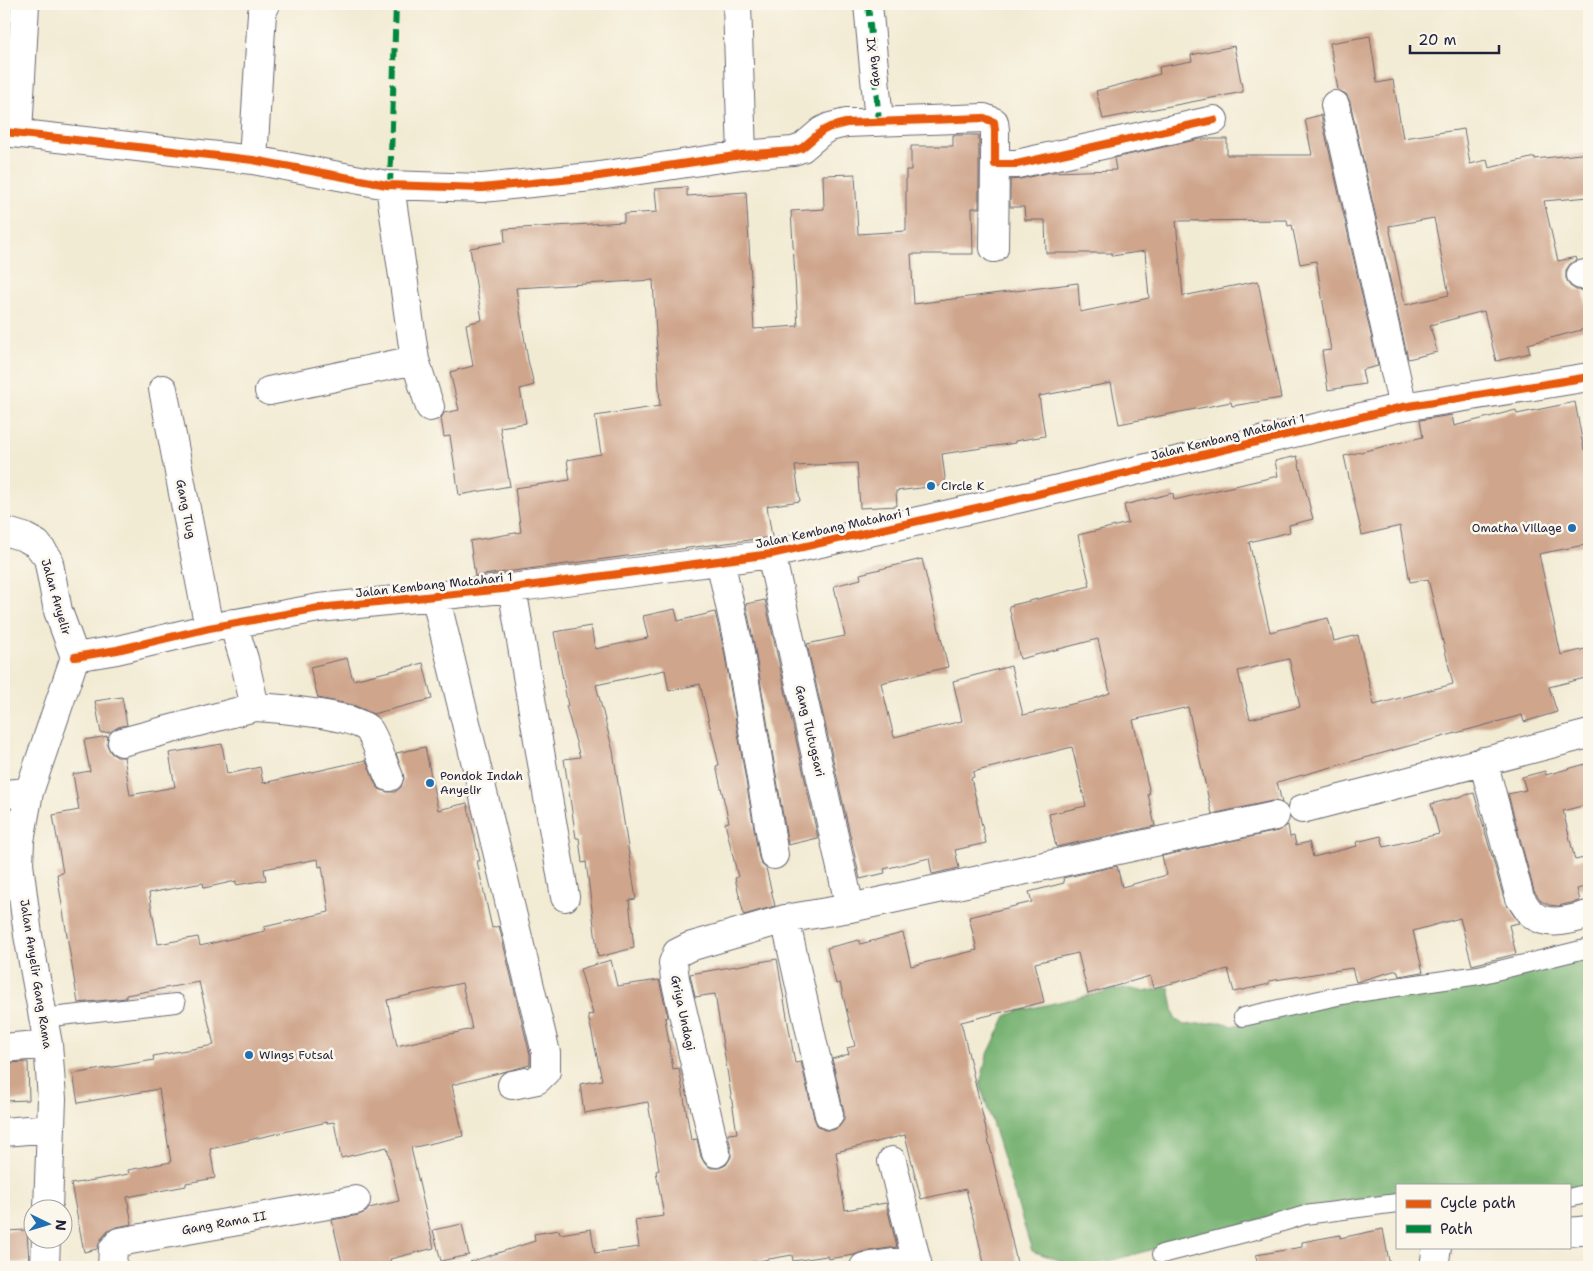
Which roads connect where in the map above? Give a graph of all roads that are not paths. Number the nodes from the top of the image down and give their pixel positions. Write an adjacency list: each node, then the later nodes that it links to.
1 (25, 4): 8 (street)
2 (266, 4): 10 (street)
3 (737, 4): 9 (street)
4 (868, 4): 7 (street, Gang XI)
5 (1335, 105): 19 (street)
6 (1214, 120): 11 (street)
7 (879, 121): 9 (street); 11 (street)
8 (11, 132): 10 (street)
9 (742, 155): 12 (street)
10 (253, 160): 12 (street)
11 (996, 164): 13 (street)
12 (390, 186): 14 (street)
13 (994, 248)
14 (415, 360): 17 (street); 18 (street)
15 (1589, 377): 19 (street, Jalan Kembang Matahari 1)
16 (163, 389): 25 (street, Gang Tlug)
17 (269, 391)
18 (430, 407)
19 (1403, 407): 21 (street, Jalan Kembang Matahari 1)
20 (4, 531): 26 (street, Jalan Anyelir)
21 (771, 554): 22 (street, Jalan Kembang Matahari 1); 38 (street, Gang Tlutugsari)
22 (720, 560): 23 (street, Jalan Kembang Matahari 1); 35 (street)
23 (512, 588): 24 (street, Jalan Kembang Matahari 1); 37 (street)
24 (435, 596): 25 (street, Jalan Kembang Matahari 1); 46 (street)
25 (221, 626): 26 (street, Jalan Kembang Matahari 1); 27 (street, Gang Tlug)
26 (75, 657): 32 (street, Jalan Anyelir Gang Rama)
27 (255, 707): 29 (street); 31 (street)
28 (1589, 734): 30 (street)
29 (122, 742)
30 (1483, 761): 33 (street); 39 (street)
31 (389, 777)
32 (16, 793): 36 (street, Jalan Anyelir Gang Rama)
33 (1302, 809)
34 (1275, 816): 38 (street, Griya Undagi)
35 (774, 855)
36 (12, 864): 44 (street, Jalan Anyelir Gang Rama)
37 (565, 897)
38 (850, 908): 40 (street, Griya Undagi)
39 (1589, 915)
40 (785, 920): 47 (street); 50 (street, Griya Undagi)
41 (1589, 948): 43 (lane)
42 (176, 1003): 44 (lane)
43 (1243, 1017)
44 (45, 1031): 45 (street); 48 (street, Jalan Anyelir Gang Rama)
45 (4, 1048)
46 (512, 1085)
47 (829, 1115)
48 (51, 1128): 49 (street); 53 (street, Jalan Anyelir Gang Rama)
49 (4, 1132)
50 (716, 1153)
51 (892, 1161): 62 (street)
52 (1589, 1193): 54 (lane)
53 (48, 1198)
54 (1570, 1198)
55 (356, 1200): 64 (street, Gang Rama II)
56 (1396, 1203): 61 (lane)
57 (1589, 1230): 58 (street)
58 (1570, 1232)
59 (46, 1248): 63 (street)
60 (1437, 1248): 66 (street)
61 (1162, 1254)
62 (918, 1265): 65 (street)
63 (45, 1267)
64 (112, 1267)
65 (864, 1267)
66 (1437, 1267)

